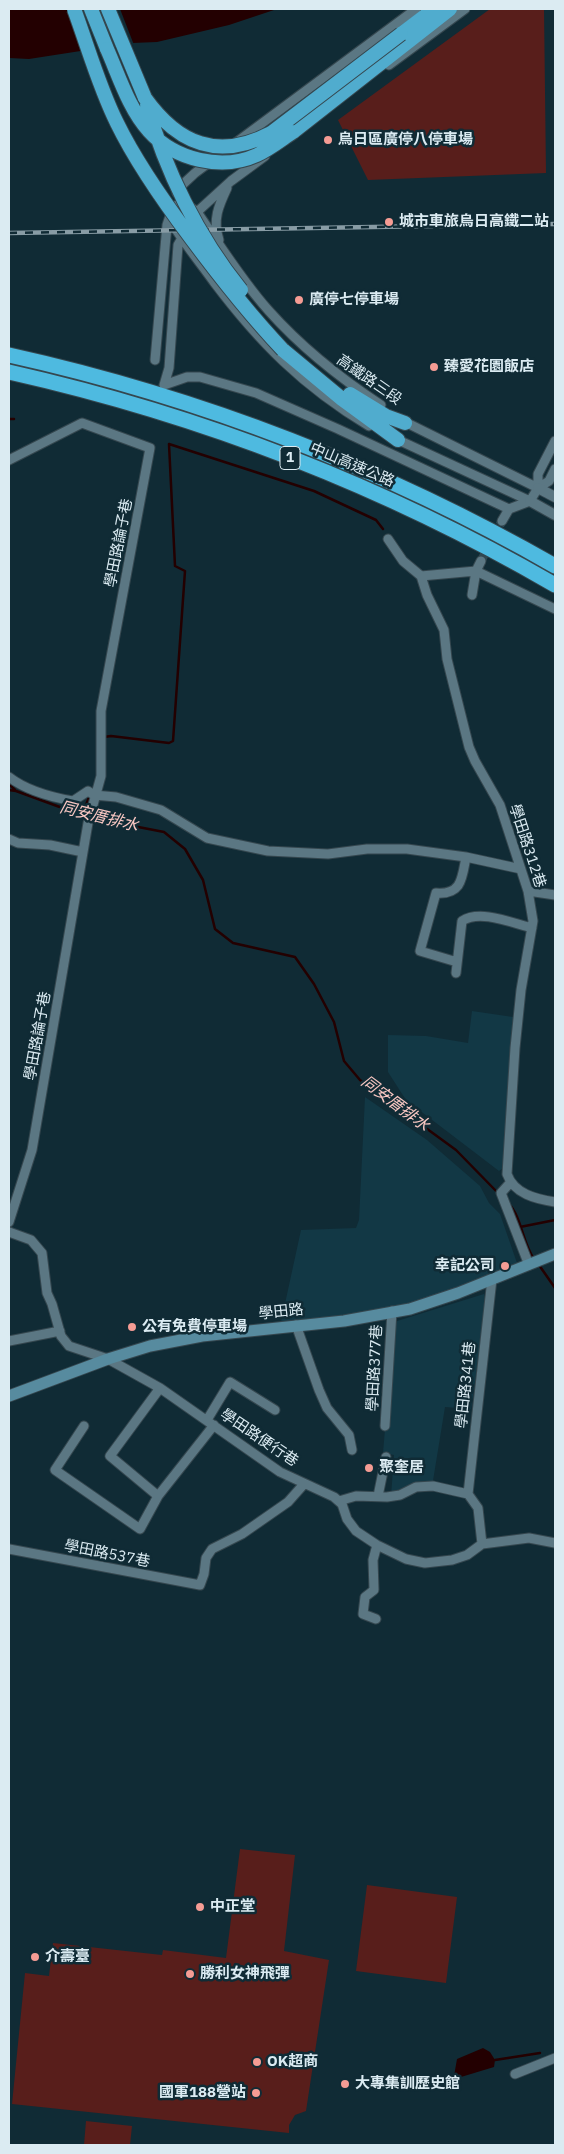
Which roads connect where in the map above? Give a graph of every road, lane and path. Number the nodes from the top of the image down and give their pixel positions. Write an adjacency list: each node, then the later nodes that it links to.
1 (74, 9): 16 (highway, bridge)
2 (91, 9): 8 (highway, bridge)
3 (108, 9): 9 (highway)
4 (416, 9): 11 (street)
5 (434, 9): 8 (highway)
6 (450, 9): 8 (highway)
7 (465, 9): 10 (street)
8 (404, 38): 9 (highway, bridge)
9 (145, 98): 16 (highway, bridge)
10 (231, 181): 12 (street); 15 (street, 高鐵路三段)
11 (173, 207): 12 (street); 13 (street)
12 (197, 212): 14 (street); 15 (street, 高鐵路三段)
13 (169, 218): 14 (street); 18 (street)
14 (182, 238): 21 (street); 28 (street)
15 (221, 247): 20 (street, 高鐵路三段)
16 (286, 346): 20 (highway); 21 (highway)
17 (9, 354): 33 (highway, 中山高速公路 / 1)
18 (155, 360)
19 (9, 372): 36 (highway, 中山高速公路 / 1)
20 (405, 422): 25 (street, 高鐵路三段)
21 (398, 440): 27 (street)
22 (555, 441): 25 (street)
23 (9, 460): 40 (street, 學田路論子巷)
24 (555, 468): 25 (street)
25 (538, 488): 26 (street); 27 (street)
26 (555, 497)
27 (530, 501): 28 (street); 29 (street)
28 (509, 509): 30 (street)
29 (555, 515)
30 (502, 521)
31 (388, 539): 35 (street)
32 (481, 561): 34 (street)
33 (555, 566)
34 (476, 571): 35 (street); 37 (street); 38 (street)
35 (421, 576): 44 (street, 學田路312巷)
36 (555, 585)
37 (472, 595)
38 (555, 609)
39 (9, 777): 40 (street)
40 (94, 795): 42 (street, 學田路論子巷); 43 (street)
41 (9, 839): 42 (street)
42 (83, 852): 52 (street, 學田路論子巷)
43 (466, 857): 44 (street); 48 (street)
44 (521, 869): 45 (street, 學田路312巷)
45 (528, 891): 46 (street); 47 (street, 學田路312巷)
46 (555, 895)
47 (532, 928): 48 (street); 50 (street, 學田路312巷)
48 (457, 962): 49 (street)
49 (456, 972)
50 (510, 1183): 51 (street); 55 (street, 學田路312巷)
51 (555, 1202)
52 (9, 1222)
53 (9, 1232): 59 (street)
54 (555, 1254): 55 (main road, 學田路)
55 (529, 1265): 56 (main road, 學田路)
56 (492, 1279): 57 (main road, 學田路); 71 (street, 學田路341巷)
57 (392, 1311): 58 (main road, 學田路); 67 (street, 學田路377巷)
58 (296, 1325): 61 (main road, 學田路); 68 (street)
59 (60, 1331): 60 (street); 61 (street)
60 (9, 1341)
61 (108, 1359): 62 (street, 學田路便行巷); 63 (main road, 學田路)
62 (160, 1388): 65 (street, 學田路便行巷); 72 (street)
63 (9, 1396)
64 (274, 1410): 65 (street)
65 (210, 1422): 70 (street, 學田路便行巷); 72 (street)
66 (84, 1426): 72 (street)
67 (385, 1426)
68 (352, 1450)
69 (386, 1457): 73 (street)
70 (304, 1484): 74 (street, 學田路便行巷); 78 (street, 學田路537巷)
71 (468, 1494): 73 (street); 76 (street)
72 (158, 1496)
73 (378, 1496): 74 (street)
74 (339, 1501): 77 (street)
75 (555, 1543): 76 (street)
76 (482, 1544): 77 (street)
77 (377, 1545): 79 (street)
78 (9, 1549)
79 (376, 1619)
80 (555, 2058): 81 (street)
81 (515, 2074)

